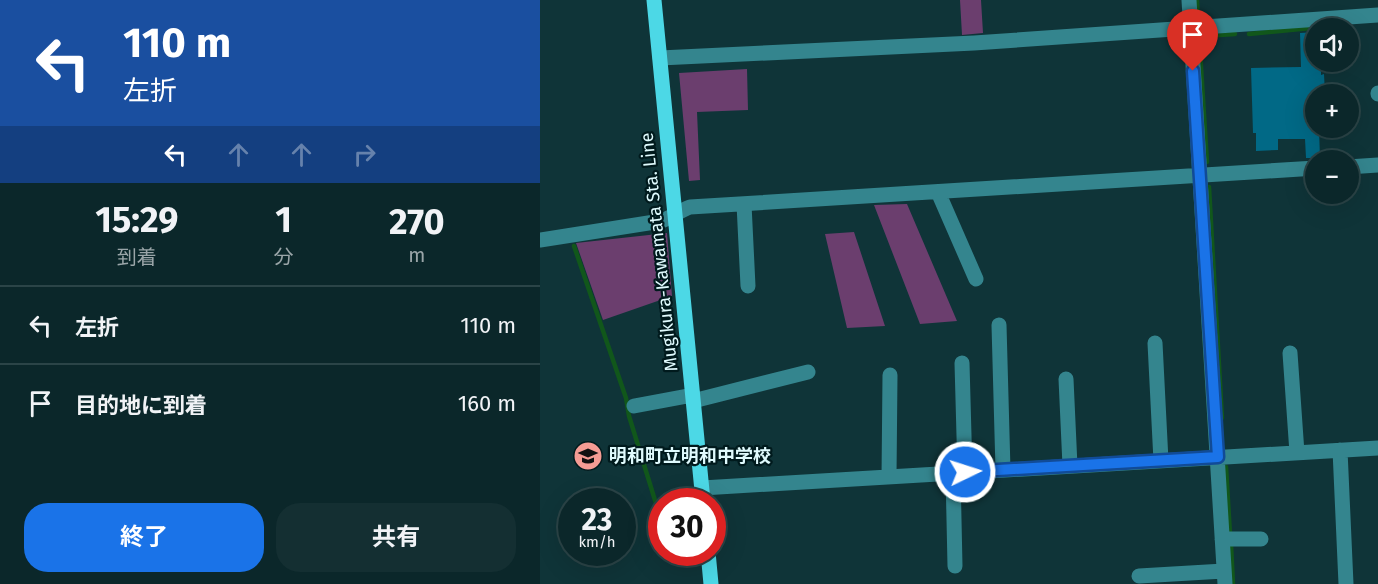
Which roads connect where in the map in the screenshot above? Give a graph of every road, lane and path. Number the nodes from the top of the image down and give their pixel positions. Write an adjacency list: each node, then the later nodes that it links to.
1 (654, 0): 5 (main road, Mugikura-Kawamata Sta. Line)
2 (1189, 0): 4 (street)
3 (1378, 15): 4 (street)
4 (1190, 29): 5 (street); 9 (street)
5 (660, 58): 12 (main road, Mugikura-Kawamata Sta. Line)
6 (1378, 165): 7 (street)
7 (1359, 166)
8 (1305, 169): 9 (street)
9 (1200, 175): 10 (street); 28 (street)
10 (938, 192): 11 (street); 14 (street)
11 (744, 204): 12 (street); 15 (street)
12 (675, 214): 13 (street); 23 (main road, Mugikura-Kawamata Sta. Line)
13 (540, 240)
14 (976, 279)
15 (748, 286)
16 (999, 325): 31 (street)
17 (1155, 343): 29 (street)
18 (1290, 353): 27 (street)
19 (962, 363): 32 (street)
20 (808, 372): 23 (street)
21 (890, 375): 33 (street)
22 (1066, 380): 30 (street)
23 (693, 398): 24 (street); 34 (main road, Mugikura-Kawamata Sta. Line)
24 (634, 406)
25 (1378, 448): 26 (street)
26 (1340, 450): 27 (street); 43 (street)
27 (1296, 453): 28 (street)
28 (1218, 457): 29 (street); 36 (street)
29 (1161, 460): 30 (street)
30 (1070, 466): 31 (street)
31 (1003, 470): 32 (street)
32 (959, 473): 33 (street); 39 (street)
33 (889, 477): 35 (street)
34 (701, 488)
35 (726, 492)
36 (1222, 539): 37 (street); 41 (street)
37 (1261, 539)
38 (709, 566): 42 (main road)
39 (955, 566)
40 (1139, 576): 41 (street)
41 (1225, 578)
42 (711, 584)
43 (1346, 584)

